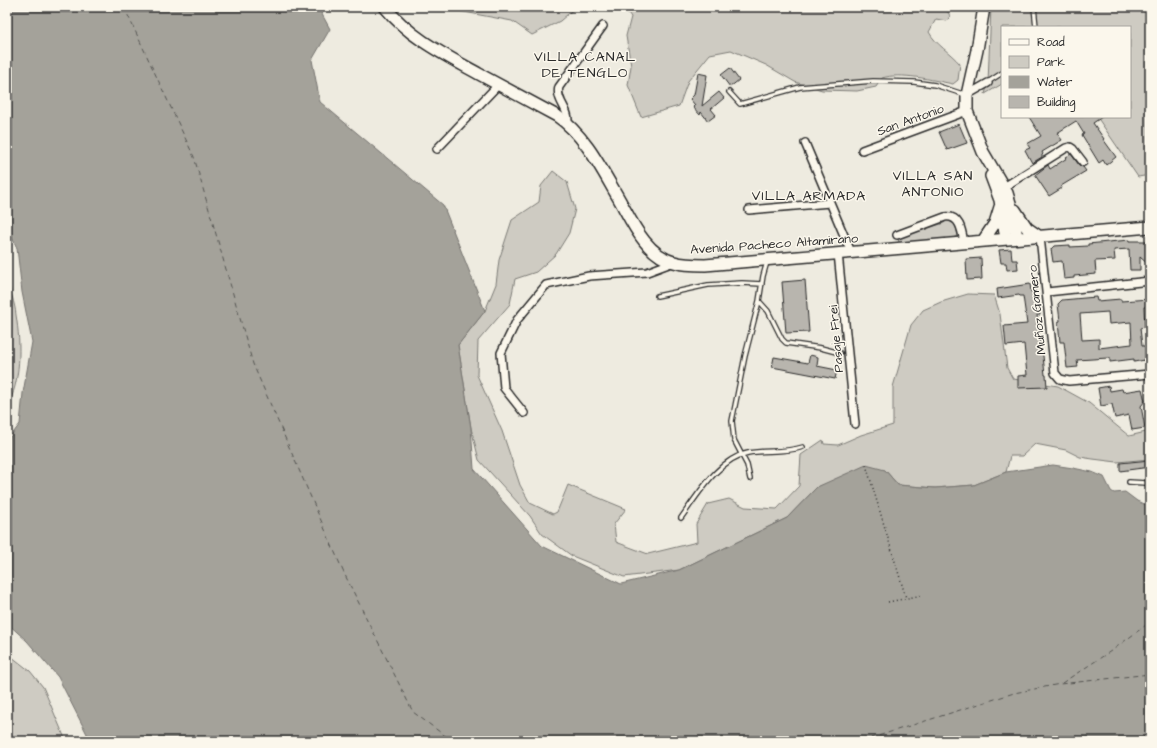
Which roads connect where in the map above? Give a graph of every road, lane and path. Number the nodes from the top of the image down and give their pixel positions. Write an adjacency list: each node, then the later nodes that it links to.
1 (385, 7): 8 (main road, Avenida Pacheco Altamirano)
2 (984, 7): 10 (main road)
3 (1034, 7): 5 (lane)
4 (603, 26): 12 (street)
5 (1036, 26)
6 (1001, 74): 7 (lane)
7 (988, 83): 10 (street)
8 (499, 84): 12 (main road, Avenida Pacheco Altamirano); 14 (street)
9 (729, 92): 10 (lane)
10 (967, 95): 11 (main road)
11 (967, 111): 15 (street, San Antonio); 16 (main road)
12 (568, 124): 31 (main road, Avenida Pacheco Altamirano)
13 (805, 144): 20 (street)
14 (437, 149)
15 (862, 150)
16 (987, 160): 18 (main road); 19 (main road)
17 (1083, 162): 18 (street)
18 (1004, 187): 19 (main road)
19 (1005, 200): 24 (main road); 25 (main road); 26 (main road)
20 (830, 203): 21 (street); 28 (street)
21 (749, 210)
22 (1150, 226): 24 (main road, Avenida Pacheco Altamirano)
23 (898, 235): 27 (street)
24 (1040, 237): 25 (main road, Avenida Pacheco Altamirano); 34 (street, Muñoz Gamero)
25 (1011, 239): 26 (main road, Avenida Pacheco Altamirano)
26 (983, 241): 27 (main road, Avenida Pacheco Altamirano)
27 (964, 243): 28 (main road, Avenida Pacheco Altamirano)
28 (851, 252): 29 (main road, Avenida Pacheco Altamirano)
29 (838, 253): 30 (main road, Avenida Pacheco Altamirano); 40 (street, Pasaje Frei)
30 (768, 260): 31 (main road, Avenida Pacheco Altamirano); 33 (lane)
31 (674, 262): 39 (street)
32 (1150, 281): 34 (street)
33 (762, 284): 35 (lane); 36 (lane)
34 (1047, 292): 38 (street, Muñoz Gamero)
35 (657, 296)
36 (759, 300): 37 (lane); 42 (lane)
37 (840, 354)
38 (1150, 374)
39 (524, 413)
40 (855, 424)
41 (803, 447): 42 (lane)
42 (742, 454): 44 (lane); 47 (lane)
43 (866, 465): 49 (path)
44 (750, 479)
45 (1129, 482): 46 (lane)
46 (1150, 485)
47 (681, 518)
48 (923, 595): 49 (path)
49 (906, 598): 50 (path)
50 (888, 602)

